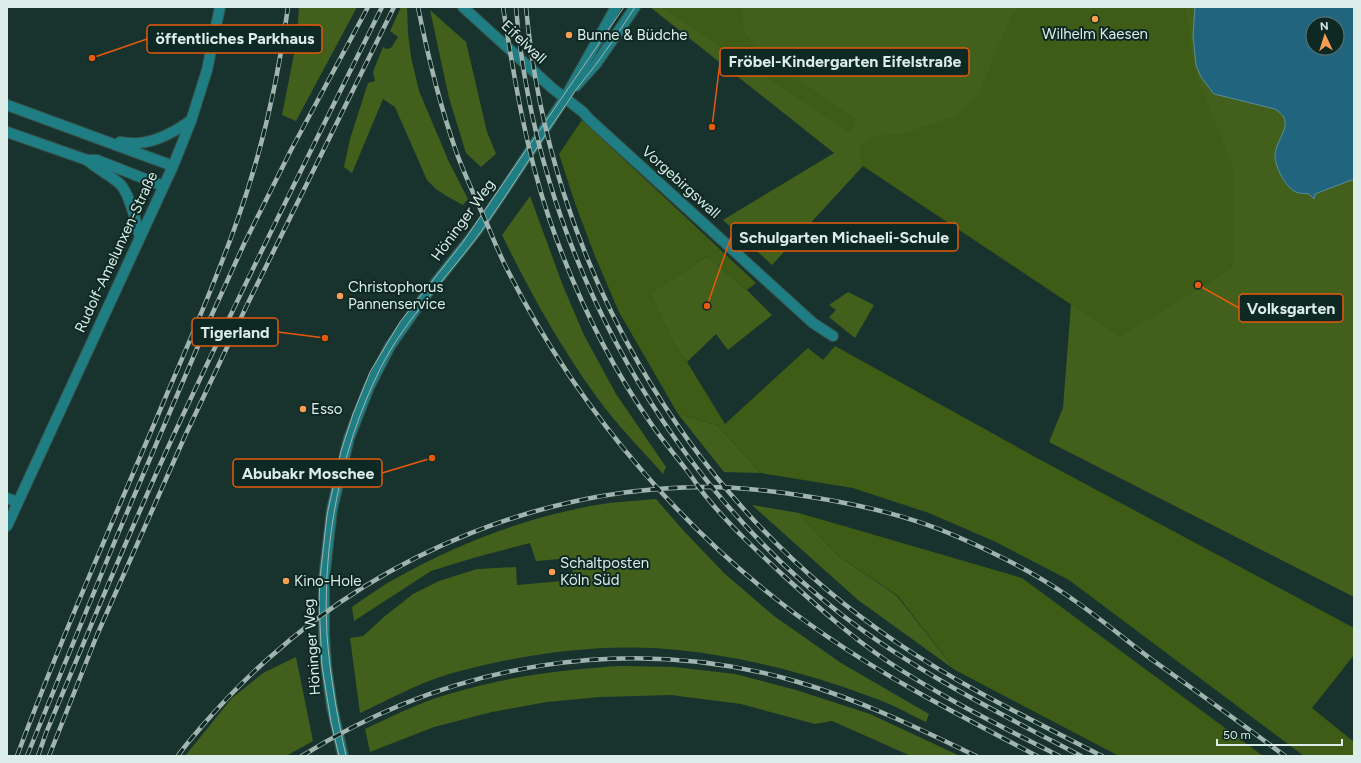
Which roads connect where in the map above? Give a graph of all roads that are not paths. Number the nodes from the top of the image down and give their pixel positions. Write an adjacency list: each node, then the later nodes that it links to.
1 (220, 7): 7 (street, Rudolf-Amelunxen-Straße)
2 (463, 7): 5 (street, Eifelwall)
3 (616, 7): 5 (street)
4 (635, 7): 5 (street)
5 (565, 98): 14 (street, Vorgebirgswall); 18 (street, Höninger Weg)
6 (7, 105): 9 (street)
7 (190, 121): 9 (street); 11 (street, Rudolf-Amelunxen-Straße)
8 (7, 132): 10 (street)
9 (104, 140): 11 (street)
10 (87, 160): 12 (street); 13 (street)
11 (173, 166): 12 (street, Rudolf-Amelunxen-Straße)
12 (164, 186): 13 (street, Rudolf-Amelunxen-Straße)
13 (140, 237): 16 (street, Rudolf-Amelunxen-Straße)
14 (832, 336)
15 (7, 498): 16 (street)
16 (17, 502): 17 (street, Rudolf-Amelunxen-Straße)
17 (7, 526)
18 (343, 756)

